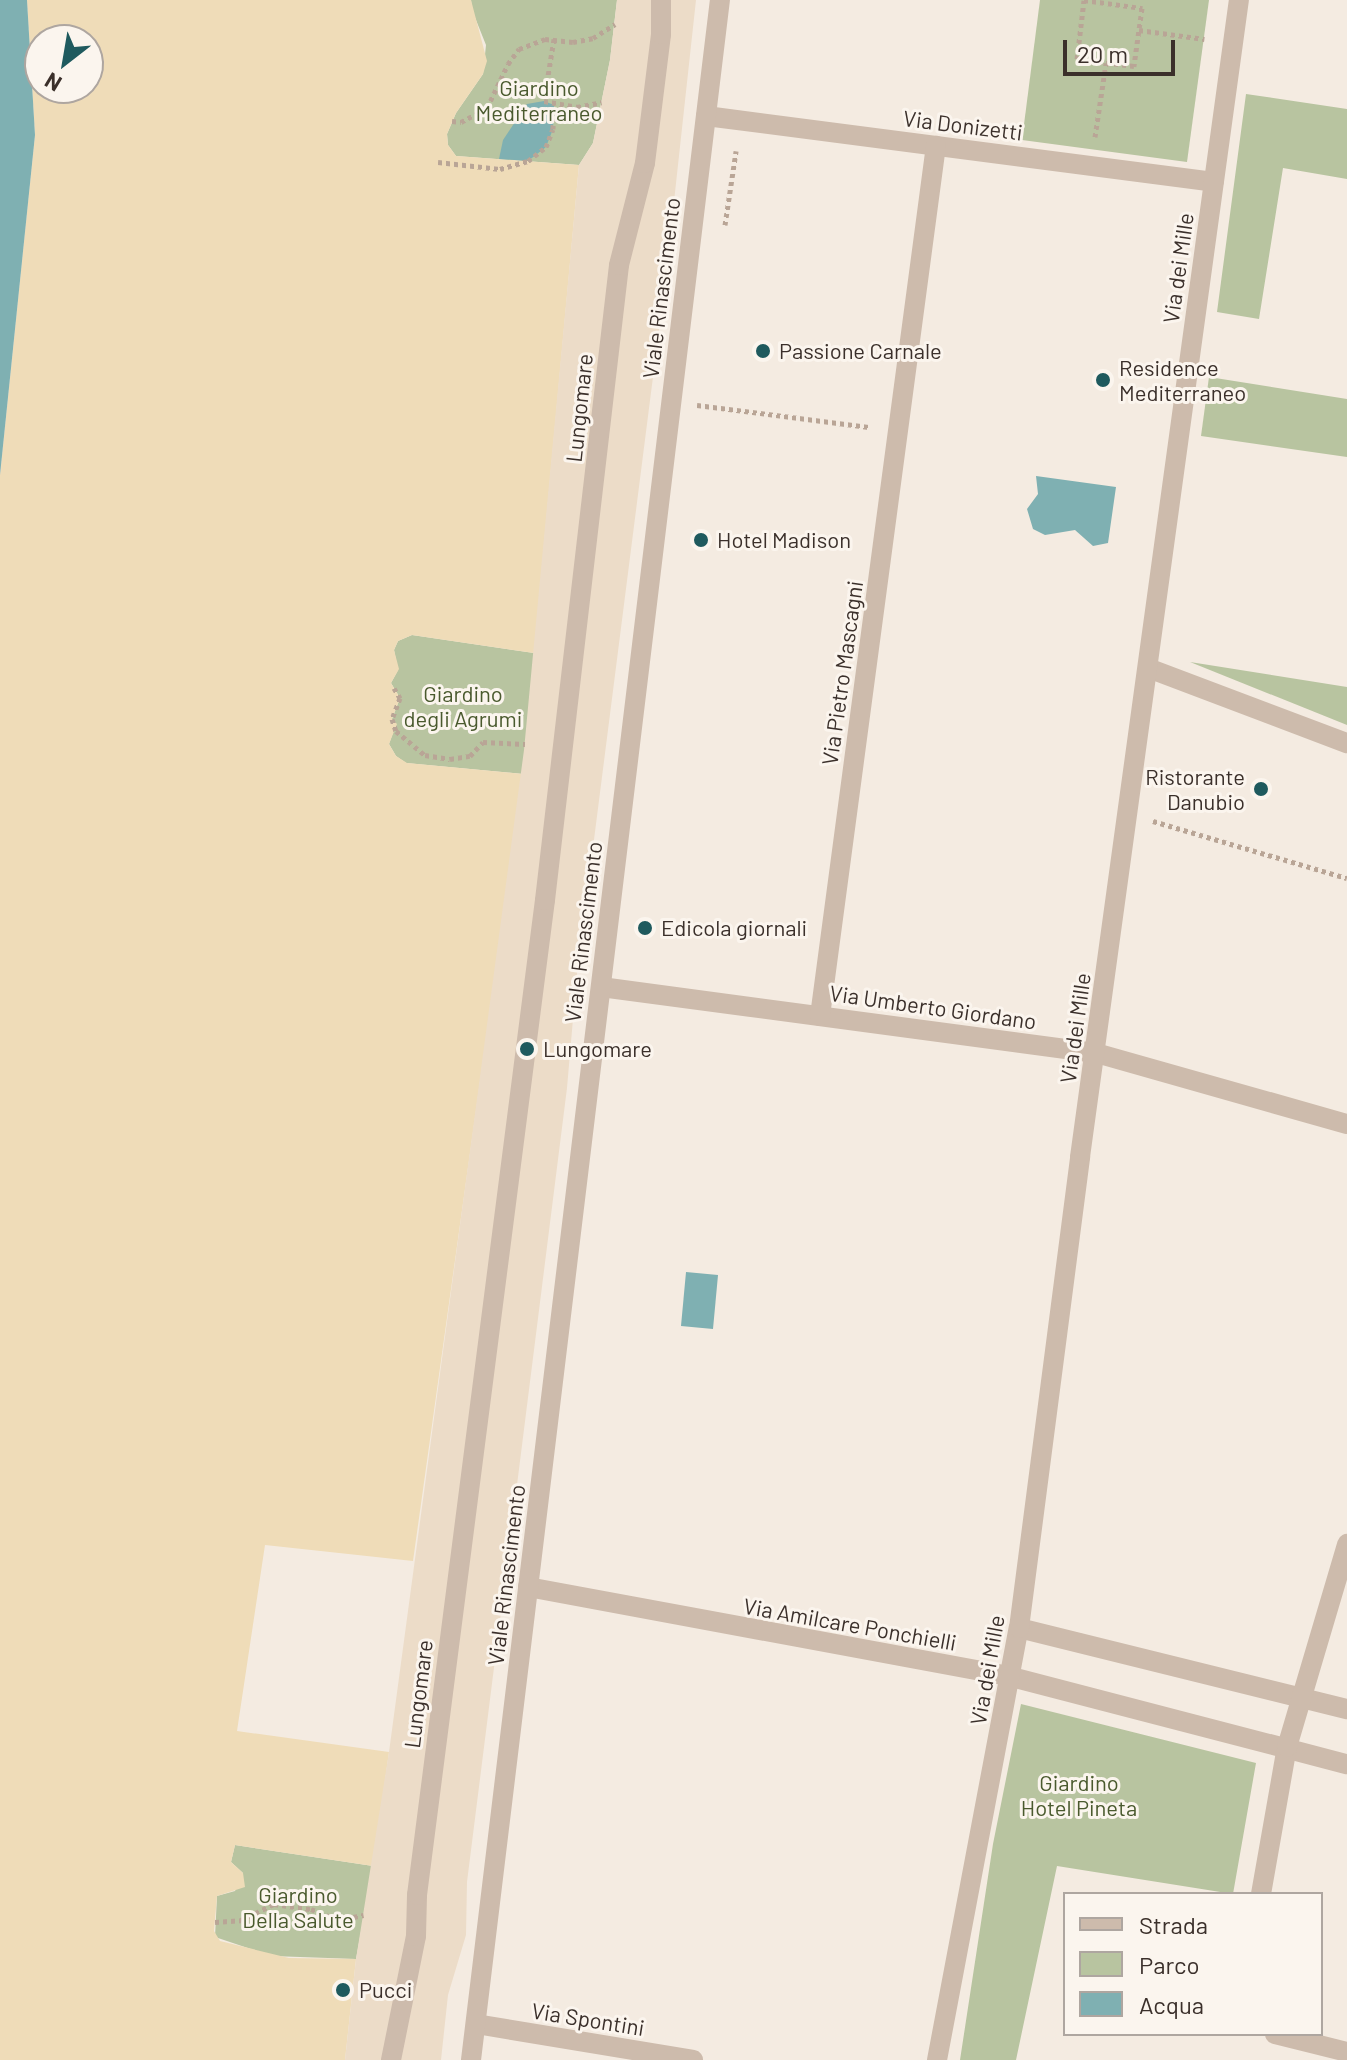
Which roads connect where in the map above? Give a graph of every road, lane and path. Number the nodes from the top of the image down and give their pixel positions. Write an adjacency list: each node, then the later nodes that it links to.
1 (661, 0): 43 (street, Lungomare)
2 (720, 0): 11 (street, Viale Rinascimento)
3 (1239, 0): 16 (street, Via dei Mille)
4 (615, 24): 6 (path)
5 (1139, 30): 7 (path); 8 (path); 8 (path)
6 (554, 39): 10 (path); 12 (path)
7 (1204, 39)
8 (1106, 63): 14 (path)
9 (602, 102): 10 (path)
10 (554, 105): 15 (path)
11 (706, 116): 13 (street, Via Donizetti); 17 (street, Viale Rinascimento)
12 (452, 121)
13 (936, 146): 16 (street, Via Donizetti); 18 (street, Via Pietro Mascagni)
14 (1093, 149)
15 (438, 162)
16 (1214, 182): 19 (street, Via dei Mille)
17 (672, 402): 18 (path); 25 (street, Viale Rinascimento)
18 (898, 430): 26 (street, Via Pietro Mascagni)
19 (1148, 668): 21 (street); 23 (street, Via dei Mille)
20 (394, 688): 22 (path)
21 (1347, 743)
22 (525, 744)
23 (1129, 814): 24 (path); 27 (street, Via dei Mille)
24 (1347, 878)
25 (601, 987): 26 (street, Via Umberto Giordano); 30 (street, Viale Rinascimento)
26 (820, 1016): 27 (street, Via Umberto Giordano)
27 (1096, 1053): 28 (street, Via Umberto Giordano); 31 (street, Via dei Mille)
28 (1347, 1124)
29 (1347, 1544): 33 (street)
30 (528, 1587): 32 (street, Via Amilcare Ponchielli); 40 (street, Viale Rinascimento)
31 (1019, 1628): 32 (street, Via dei Mille); 33 (street)
32 (1012, 1677): 35 (street, Via Amilcare Ponchielli); 46 (street, Via dei Mille)
33 (1302, 1697): 34 (street); 35 (street)
34 (1347, 1709)
35 (1287, 1747): 36 (street, Via Amilcare Ponchielli); 37 (street)
36 (1347, 1764)
37 (1261, 1892)
38 (364, 1915): 39 (path)
39 (215, 1922)
40 (476, 2024): 44 (street, Viale Rinascimento); 45 (street, Via Spontini)
41 (1283, 2036): 42 (street)
42 (1347, 2052)
43 (391, 2060)
44 (471, 2060)
45 (693, 2060)
46 (937, 2060)

